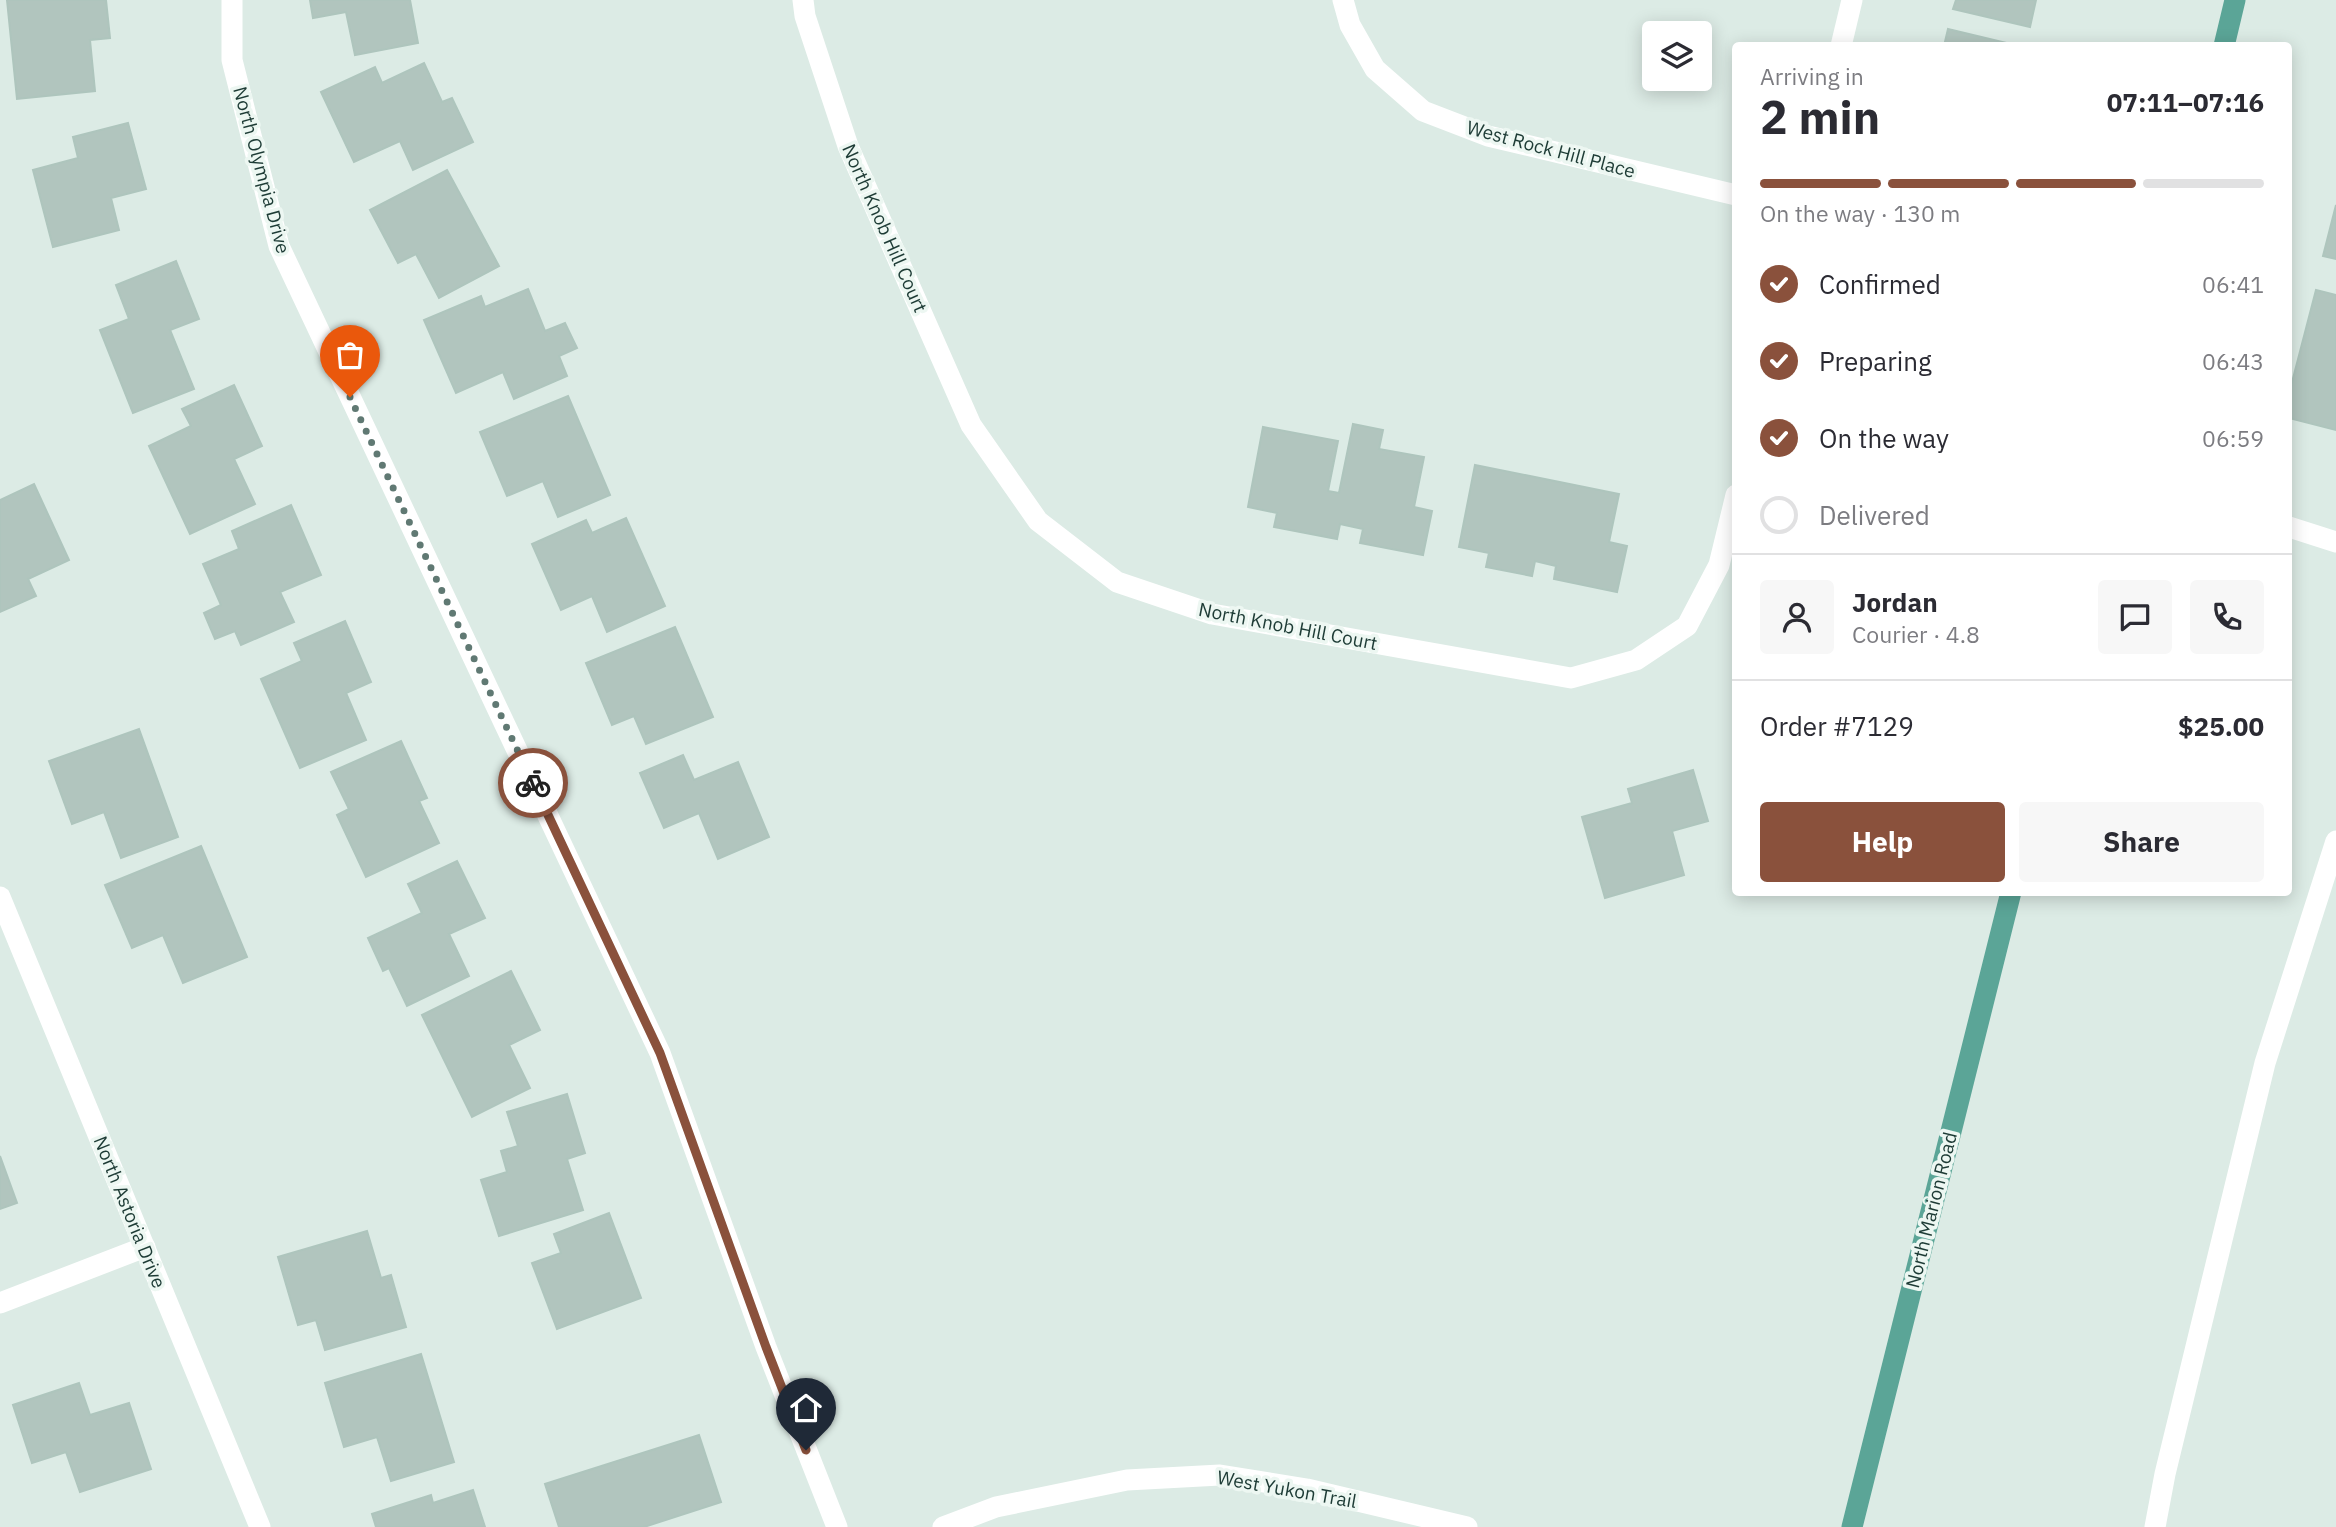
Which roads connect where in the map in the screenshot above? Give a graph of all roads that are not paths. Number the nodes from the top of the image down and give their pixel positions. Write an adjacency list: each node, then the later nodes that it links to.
1 (232, 0): 18 (street, North Olympia Drive)
2 (803, 0): 9 (street, North Knob Hill Court)
3 (1343, 0): 8 (street, West Rock Hill Place)
4 (1852, 0): 6 (street)
5 (2235, 0): 7 (main road)
6 (1842, 42)
7 (2225, 42)
8 (1732, 194)
9 (1732, 511)
10 (2292, 528): 11 (street)
11 (2336, 542)
12 (2336, 841): 22 (street)
13 (2010, 896): 21 (main road, North Marion Road)
14 (0, 897): 15 (street, North Astoria Drive)
15 (145, 1247): 16 (street); 17 (street, North Astoria Drive)
16 (0, 1303)
17 (260, 1527)
18 (837, 1527)
19 (943, 1527): 20 (street, West Yukon Trail)
20 (1467, 1527)
21 (1852, 1527)
22 (2155, 1527)

